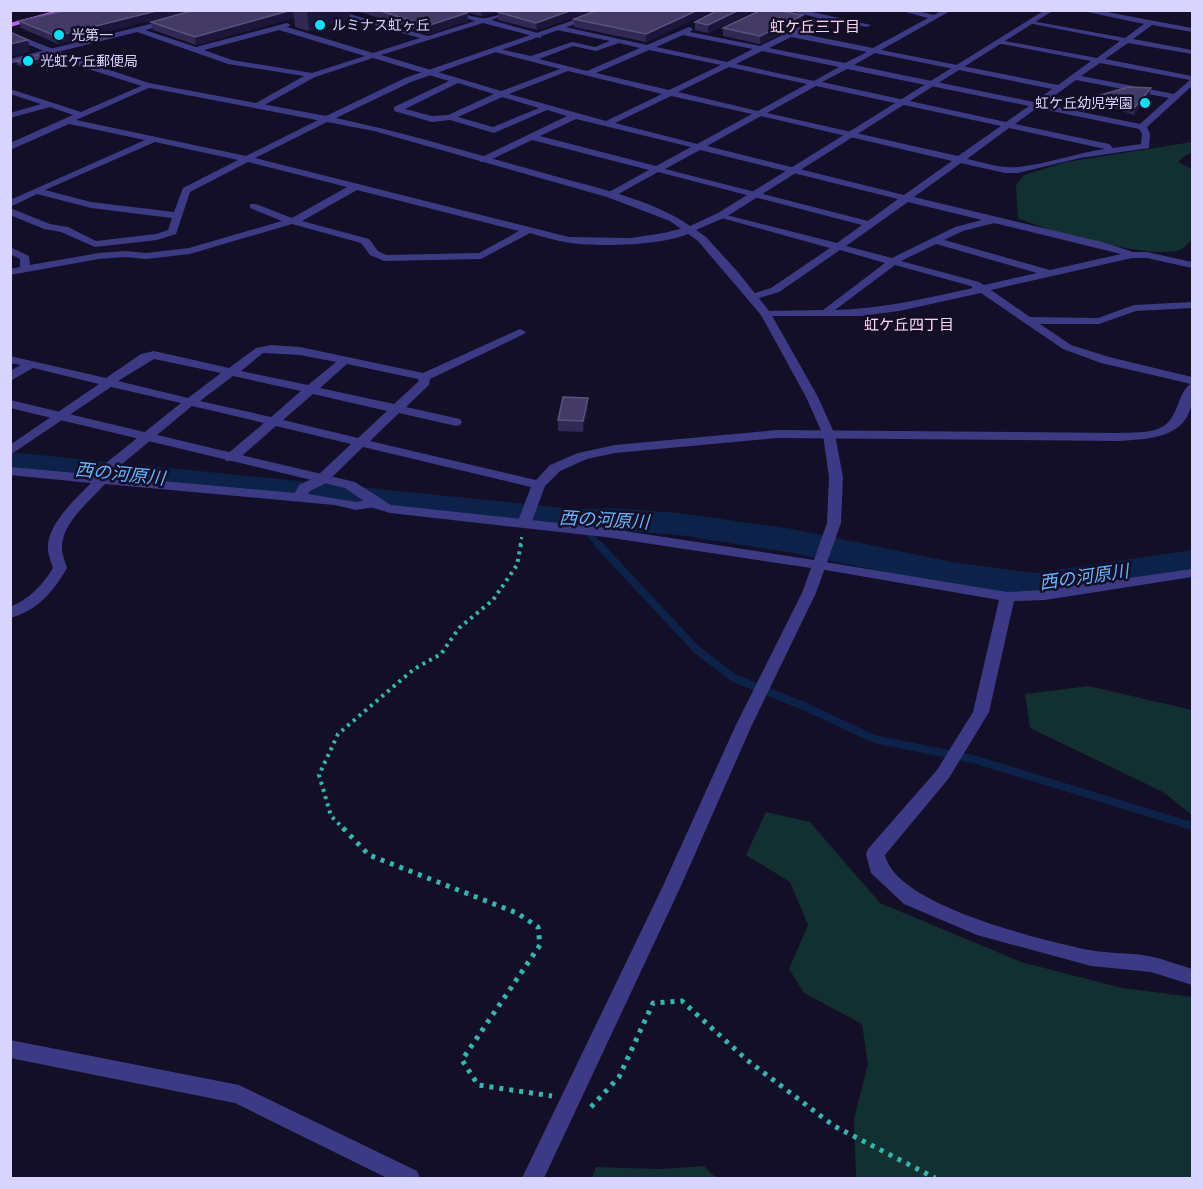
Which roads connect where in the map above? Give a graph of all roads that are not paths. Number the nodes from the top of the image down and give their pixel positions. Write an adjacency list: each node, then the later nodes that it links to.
1 (69, 10): 20 (main road)
2 (445, 10): 15 (street)
3 (516, 10): 15 (street)
4 (612, 10): 23 (street)
5 (790, 10): 12 (street)
6 (900, 10): 13 (street)
7 (949, 10): 13 (street)
8 (1051, 10): 17 (street)
9 (1081, 10): 18 (street)
10 (340, 11): 11 (street); 31 (street)
11 (328, 14)
12 (825, 17): 21 (street); 29 (street)
13 (936, 18): 41 (street)
14 (180, 19): 24 (street)
15 (484, 21): 30 (street); 31 (street)
16 (298, 22): 22 (street)
17 (1032, 23): 33 (street); 35 (street)
18 (1150, 23): 25 (street); 33 (street)
19 (700, 24): 26 (street)
20 (10, 25)
21 (867, 25)
22 (278, 27): 39 (street); 43 (street)
23 (560, 28): 30 (street); 34 (street)
24 (136, 29): 38 (street); 39 (street)
25 (1192, 30)
26 (681, 32): 32 (street); 36 (street)
27 (718, 33): 32 (street)
28 (10, 34): 38 (street)
29 (790, 34): 37 (street); 41 (street)
30 (538, 36): 40 (street)
31 (428, 38): 43 (street)
32 (708, 38): 37 (street)
33 (1126, 40): 42 (street); 45 (street)
34 (617, 41): 36 (street); 44 (street)
35 (1002, 42): 45 (street); 49 (street)
36 (647, 47): 47 (street); 52 (street)
37 (760, 49): 47 (street); 48 (street)
38 (53, 50): 46 (street); 58 (street)
39 (195, 50): 53 (street)
40 (498, 50): 44 (street); 51 (street)
41 (875, 51): 48 (street); 49 (street)
42 (1192, 52)
43 (373, 56): 51 (street); 53 (street)
44 (531, 59): 50 (street)
45 (1097, 60): 54 (street); 55 (street)
46 (10, 62)
47 (729, 65): 57 (street); 62 (street)
48 (846, 66): 57 (street); 59 (street)
49 (960, 68): 59 (street); 60 (street)
50 (567, 69): 52 (street); 63 (street)
51 (430, 73): 56 (street); 75 (street)
52 (588, 74): 62 (street)
53 (312, 75): 67 (street)
54 (1073, 77): 60 (street); 64 (street)
55 (1192, 80): 64 (street)
56 (456, 81): 63 (street); 74 (street)
57 (815, 84): 65 (street); 70 (street)
58 (148, 85): 67 (street); 72 (street)
59 (932, 85): 65 (street); 68 (street)
60 (1058, 88): 68 (street)
61 (10, 91): 66 (street)
62 (671, 93): 70 (street); 77 (street)
63 (501, 94): 69 (street); 74 (street)
64 (1175, 97): 79 (street)
65 (904, 103): 78 (street); 80 (street)
66 (48, 105): 71 (street); 72 (street)
67 (259, 105): 75 (street)
68 (1034, 106): 78 (street); 79 (street)
69 (546, 108): 73 (street); 74 (street)
70 (761, 114): 80 (street); 84 (street)
71 (10, 116)
72 (81, 116): 76 (street)
73 (575, 116): 77 (street); 81 (street)
74 (450, 117)
75 (328, 118): 86 (street); 87 (street)
76 (67, 121): 82 (street); 83 (street)
77 (607, 124): 84 (street)
78 (1008, 125): 85 (street); 88 (street)
79 (1142, 127): 85 (street)
80 (852, 135): 88 (street); 90 (street)
81 (532, 137): 87 (street); 89 (street)
82 (153, 140): 86 (street); 92 (street)
83 (10, 147)
84 (699, 148): 89 (street); 90 (street)
85 (1114, 149): 88 (street)
86 (247, 159): 91 (street); 99 (street)
87 (483, 160): 94 (street)
88 (960, 160): 95 (street)
89 (658, 170): 93 (street); 94 (street)
90 (794, 171): 93 (street); 95 (street)
91 (356, 186): 102 (street); 104 (street)
92 (36, 191): 96 (street); 99 (street)
93 (756, 194): 100 (street); 103 (street)
94 (610, 195): 105 (street)
95 (906, 198): 101 (street); 103 (street)
96 (10, 204)
97 (253, 206): 102 (street)
98 (10, 211): 107 (street)
99 (178, 216): 107 (street)
100 (722, 216): 105 (street); 108 (street)
101 (994, 220): 106 (street); 111 (street)
102 (293, 221): 104 (street); 110 (street)
103 (870, 224): 108 (street)
104 (528, 230): 105 (street)
105 (691, 230): 118 (street)
106 (934, 240): 112 (street); 116 (street)
107 (115, 242): 110 (street)
108 (838, 247): 112 (street); 118 (street)
109 (10, 250): 114 (street)
110 (113, 254): 114 (street)
111 (1132, 255): 113 (street); 116 (street)
112 (893, 261): 117 (street); 120 (street)
113 (1192, 265)
114 (25, 267): 115 (street)
115 (10, 272)
116 (1051, 274): 117 (street)
117 (985, 290): 120 (street); 122 (street)
118 (753, 297): 121 (street)
119 (1192, 305): 122 (street)
120 (827, 313): 121 (street)
121 (766, 314): 141 (street)
122 (1025, 320): 130 (street)
123 (520, 332): 129 (street)
124 (10, 359): 126 (street)
125 (345, 360): 127 (street); 129 (street); 133 (street)
126 (31, 364): 128 (street); 131 (street)
127 (231, 372): 131 (street); 133 (street); 134 (street)
128 (10, 377)
129 (424, 377): 136 (street)
130 (1192, 381)
131 (109, 382): 134 (street); 137 (street)
132 (1192, 387): 138 (street)
133 (311, 390): 136 (street); 139 (street)
134 (190, 402): 139 (street); 142 (street)
135 (10, 404): 137 (street)
136 (394, 409): 140 (street); 143 (street)
137 (62, 416): 142 (street); 144 (street)
138 (1187, 419): 141 (street)
139 (275, 421): 143 (street); 145 (street)
140 (456, 422)
141 (829, 435): 150 (street); 154 (street)
142 (146, 438): 145 (street); 146 (street)
143 (362, 441): 149 (street); 150 (street)
144 (10, 451)
145 (231, 458): 149 (street)
146 (111, 466)
147 (10, 471): 148 (street)
148 (102, 479): 151 (street); 157 (street)
149 (321, 480): 151 (street); 152 (street)
150 (539, 484): 153 (street)
151 (301, 493): 152 (street)
152 (370, 499): 153 (street)
153 (525, 521): 154 (street)
154 (819, 564): 156 (street); 161 (street)
155 (1192, 573): 156 (street)
156 (1007, 597): 158 (street)
157 (10, 613)
158 (1192, 977)
159 (10, 1049): 160 (street)
160 (409, 1179)
161 (533, 1179)

